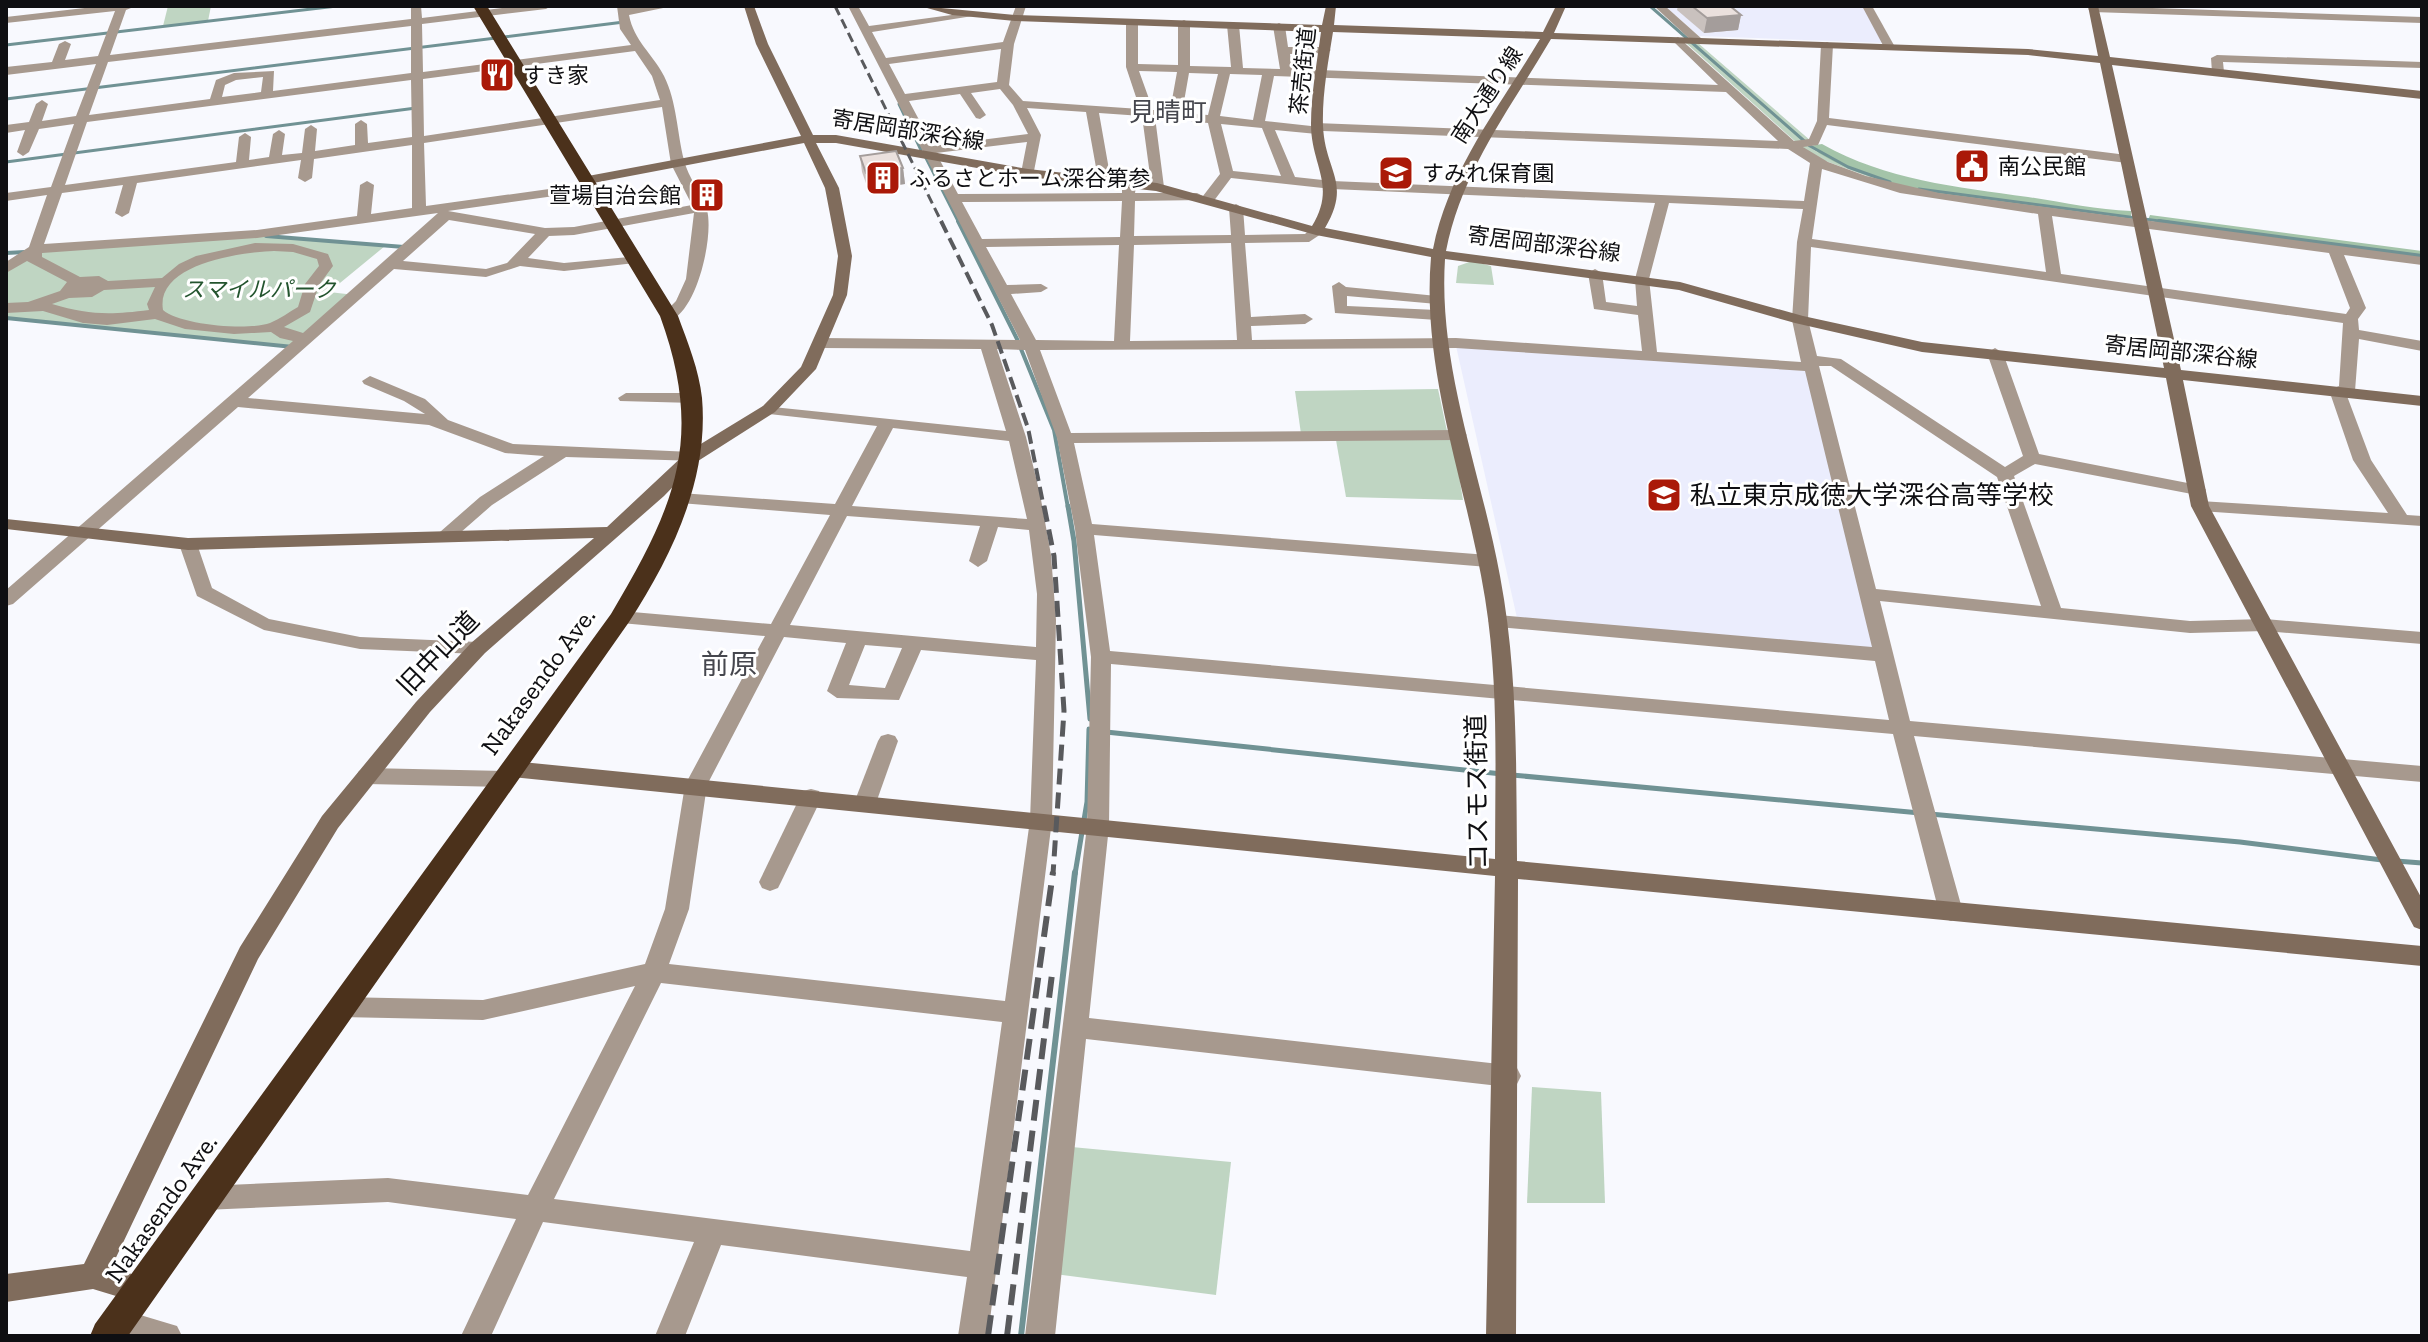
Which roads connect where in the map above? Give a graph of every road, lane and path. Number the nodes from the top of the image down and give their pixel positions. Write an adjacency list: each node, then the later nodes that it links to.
1 (25, 6): 20 (street)
2 (122, 6): 3 (street); 18 (street); 41 (street)
3 (131, 6)
4 (416, 6): 22 (street)
5 (546, 6): 16 (street)
6 (668, 6): 15 (street)
7 (749, 6): 85 (street, 寄居岡部深谷線)
8 (853, 6): 28 (street)
9 (925, 6): 19 (street)
10 (1331, 6): 27 (street, 茶売街道)
11 (1561, 6): 31 (street, 南大通り線)
12 (1659, 6): 33 (street)
13 (1867, 6): 38 (street)
14 (2093, 8): 21 (street); 42 (street)
15 (623, 9): 37 (street)
16 (483, 10): 22 (street); 44 (highway, Nakasendo Ave.)
17 (1018, 12): 19 (street); 23 (street); 35 (street)
18 (51, 15): 20 (street); 29 (street)
19 (974, 15): 28 (street)
20 (12, 19): 30 (street)
21 (2422, 20)
22 (416, 21): 41 (street); 55 (street)
23 (1132, 22): 24 (street); 47 (street)
24 (1184, 23): 25 (street); 48 (street)
25 (1233, 25): 26 (street); 49 (street)
26 (1279, 26): 27 (street); 40 (street)
27 (1328, 28): 31 (street); 39 (street, 茶売街道)
28 (865, 30): 43 (street)
29 (42, 32)
30 (10, 35)
31 (1549, 35): 32 (street); 56 (street, 南大通り線)
32 (1678, 40): 33 (street); 58 (street)
33 (1698, 41): 36 (street)
34 (65, 44): 45 (street)
35 (1008, 45): 43 (street); 57 (street)
36 (1827, 45): 38 (street); 73 (street)
37 (641, 47): 44 (street); 64 (street)
38 (1889, 47): 42 (street)
39 (1325, 50): 40 (street); 54 (street, 茶売街道)
40 (1283, 51): 53 (street)
41 (103, 59): 45 (street); 72 (street)
42 (2104, 60): 52 (street); 93 (street)
43 (882, 62): 62 (street)
44 (516, 63): 55 (street); 74 (highway, Nakasendo Ave.)
45 (57, 65): 50 (street)
46 (2422, 65): 52 (street)
47 (1132, 67): 48 (street); 68 (street)
48 (1184, 68): 49 (street); 70 (street)
49 (1231, 70): 51 (street); 71 (street)
50 (6, 71)
51 (1269, 72): 53 (street); 76 (street)
52 (2218, 72): 60 (street)
53 (1287, 73): 54 (street)
54 (1323, 75): 56 (street); 80 (street, 茶売街道)
55 (416, 76): 61 (street); 86 (street)
56 (1519, 82): 58 (street); 81 (street, 南大通り線)
57 (1003, 85): 59 (street); 66 (street)
58 (1732, 89): 87 (street)
59 (963, 90): 62 (street); 69 (street)
60 (2422, 95)
61 (266, 96): 63 (street); 63 (street)
62 (900, 98): 90 (street)
63 (215, 102): 72 (street)
64 (667, 102): 74 (street); 96 (street)
65 (42, 104): 77 (street)
66 (1019, 104): 67 (street); 84 (street)
67 (1092, 109): 68 (street); 102 (street)
68 (1148, 113): 70 (street); 106 (street)
69 (980, 115)
70 (1175, 116): 71 (street)
71 (1213, 119): 76 (street); 98 (street)
72 (79, 120): 77 (street); 108 (street)
73 (1823, 121): 87 (street); 93 (street)
74 (552, 122): 86 (street); 103 (highway, Nakasendo Ave.)
75 (361, 124): 88 (street)
76 (1262, 124): 80 (street); 100 (street)
77 (33, 126): 78 (street); 89 (street)
78 (6, 129)
79 (311, 129): 91 (street)
80 (1317, 129): 81 (street); 105 (street, 茶売街道)
81 (1484, 132): 87 (street); 107 (street, 南大通り線)
82 (279, 134): 92 (street)
83 (245, 137): 95 (street)
84 (1035, 137): 90 (street); 97 (street)
85 (806, 139): 90 (street, 寄居岡部深谷線); 96 (street); 162 (street, 旧中山道)
86 (419, 140): 88 (street); 118 (street)
87 (1794, 144): 94 (street)
88 (362, 148): 91 (street)
89 (23, 152)
90 (930, 152): 97 (street, 寄居岡部深谷線); 111 (street)
91 (307, 155): 92 (street); 99 (street)
92 (275, 159): 95 (street)
93 (2127, 159): 122 (street)
94 (1817, 161): 114 (street); 117 (street)
95 (242, 164): 101 (street)
96 (678, 164): 103 (street); 115 (street)
97 (1028, 173): 102 (street, 寄居岡部深谷線)
98 (1227, 174): 100 (street); 112 (street)
99 (305, 178)
100 (1289, 179): 105 (street)
101 (131, 180): 108 (street); 119 (street)
102 (1104, 181): 109 (street, 寄居岡部深谷線)
103 (590, 184): 118 (street); 123 (highway, Nakasendo Ave.)
104 (367, 185): 121 (street)
105 (1332, 185): 107 (street); 124 (street)
106 (1157, 187): 109 (street, 寄居岡部深谷線); 112 (street, 寄居岡部深谷線)
107 (1455, 189): 113 (street); 133 (street, 南大通り線)
108 (56, 190): 110 (street); 132 (street)
109 (1129, 192): 111 (street); 112 (street); 127 (street)
110 (6, 197)
111 (954, 198): 130 (street)
112 (1203, 198): 116 (street, 寄居岡部深谷線)
113 (1663, 199): 114 (street); 143 (street)
114 (1810, 205): 129 (street)
115 (700, 208): 123 (street); 155 (street)
116 (1236, 208): 124 (street, 寄居岡部深谷線); 126 (street)
117 (2044, 210): 122 (street); 142 (street)
118 (419, 212): 120 (street); 121 (street)
119 (122, 213)
120 (447, 215): 125 (street); 138 (street)
121 (364, 219): 128 (street)
122 (2139, 223): 131 (street); 149 (street)
123 (615, 226): 125 (street); 135 (highway, Nakasendo Ave.)
124 (1316, 231): 126 (street); 133 (street, 寄居岡部深谷線)
125 (545, 232): 136 (street)
126 (1240, 239): 127 (street); 158 (street)
127 (1127, 241): 130 (street); 166 (street)
128 (253, 242): 132 (street); 144 (street); 160 (street)
129 (1804, 242): 142 (street); 157 (street)
130 (977, 243): 148 (street)
131 (2335, 249): 137 (street); 159 (street)
132 (31, 252): 134 (street); 139 (street); 141 (street)
133 (1438, 254): 140 (street, 寄居岡部深谷線); 151 (street, コスモス街道)
134 (6, 257)
135 (635, 259): 136 (street); 155 (highway, Nakasendo Ave.)
136 (517, 261): 138 (street)
137 (2422, 261)
138 (390, 264): 161 (street)
139 (6, 269)
140 (1595, 273): 143 (street, 寄居岡部深谷線); 153 (street)
141 (62, 274): 145 (street); 150 (street)
142 (2054, 278): 149 (street)
143 (1642, 279): 153 (street); 157 (street, 寄居岡部深谷線)
144 (166, 282): 145 (street); 154 (street)
145 (73, 288): 150 (street)
146 (1041, 288): 148 (street)
147 (1339, 288): 151 (street)
148 (1002, 290): 165 (street)
149 (2157, 293): 159 (street); 172 (street)
150 (34, 305): 152 (street); 154 (street)
151 (1437, 307): 163 (street, コスモス街道)
152 (6, 308)
153 (1646, 311): 170 (street)
154 (157, 314): 160 (street)
155 (669, 316): 176 (highway, Nakasendo Ave.)
156 (1305, 319): 158 (street)
157 (1800, 320): 169 (street, 寄居岡部深谷線); 171 (street)
158 (1244, 322): 167 (street)
159 (2351, 326): 168 (street); 174 (street)
160 (274, 327): 161 (street)
161 (305, 338): 177 (street)
162 (821, 343): 164 (street); 179 (street, 旧中山道)
163 (1440, 343): 167 (street); 170 (street); 182 (street, コスモス街道)
164 (988, 346): 165 (street); 183 (street)
165 (1031, 346): 166 (street); 184 (street)
166 (1122, 346): 167 (street)
167 (1245, 346)
168 (2422, 346)
169 (1995, 353): 172 (street, 寄居岡部深谷線); 187 (street)
170 (1650, 356): 171 (street)
171 (1809, 364): 188 (street); 204 (street)
172 (2171, 373): 174 (street, 寄居岡部深谷線); 190 (street)
173 (370, 381): 181 (street)
174 (2342, 390): 178 (street, 寄居岡部深谷線); 192 (street)
175 (626, 398): 176 (street)
176 (694, 398): 186 (highway, Nakasendo Ave.)
177 (231, 401): 181 (street); 199 (street)
178 (2422, 401)
179 (769, 409): 180 (street); 186 (street, 旧中山道)
180 (887, 423): 183 (street); 191 (street)
181 (442, 424): 185 (street)
182 (1459, 435): 184 (street); 203 (street, コスモス街道)
183 (1018, 437): 196 (street)
184 (1065, 438): 197 (street)
185 (563, 451): 186 (street); 200 (street)
186 (692, 457): 189 (highway, Nakasendo Ave.); 198 (street, 旧中山道)
187 (2032, 458): 188 (street); 190 (street)
188 (2005, 474): 206 (street)
189 (680, 498): 191 (street); 207 (highway, Nakasendo Ave.)
190 (2198, 498): 192 (street); 209 (street)
191 (842, 509): 193 (street); 210 (street)
192 (2401, 519): 194 (street)
193 (991, 521): 196 (street); 202 (street)
194 (2422, 521)
195 (6, 524): 199 (street)
196 (1037, 525): 215 (street)
197 (1084, 529): 203 (street); 217 (street)
198 (610, 532): 200 (street); 214 (street, 旧中山道)
199 (85, 533): 201 (street); 205 (street)
200 (446, 536): 201 (street)
201 (188, 544): 214 (street)
202 (978, 561)
203 (1488, 561): 208 (street, コスモス街道)
204 (1869, 594): 206 (street); 216 (street)
205 (6, 600)
206 (2053, 613): 209 (street)
207 (621, 617): 210 (street); 222 (highway, Nakasendo Ave.)
208 (1498, 621): 216 (street); 218 (street, コスモス街道)
209 (2265, 625): 212 (street); 221 (street)
210 (780, 630): 211 (street); 225 (street)
211 (858, 637): 213 (street); 213 (street)
212 (2422, 638)
213 (914, 642): 215 (street)
214 (478, 648): 224 (street, 旧中山道)
215 (1046, 654): 228 (street)
216 (1883, 655): 219 (street)
217 (1101, 657): 218 (street); 229 (street)
218 (1504, 692): 219 (street); 230 (street, コスモス街道)
219 (1902, 729): 221 (street); 232 (street)
220 (888, 741): 227 (street)
221 (2339, 766): 223 (street); 233 (street)
222 (508, 774): 224 (street); 225 (street); 236 (highway, Nakasendo Ave.)
223 (2422, 774)
224 (367, 776): 244 (street, 旧中山道)
225 (696, 785): 226 (street); 235 (street)
226 (811, 797): 227 (street); 231 (street)
227 (865, 803): 228 (street)
228 (1041, 820): 229 (street); 237 (street)
229 (1098, 826): 230 (street); 238 (street)
230 (1506, 869): 232 (street); 239 (street, コスモス街道)
231 (770, 882)
232 (1951, 912): 234 (street)
233 (2422, 921)
234 (2422, 956)
235 (654, 972): 236 (street); 237 (street); 241 (street)
236 (341, 1007): 240 (highway, Nakasendo Ave.)
237 (1017, 1013): 243 (street)
238 (1075, 1027): 239 (street); 252 (street)
239 (1508, 1076): 253 (street, コスモス街道)
240 (204, 1198): 241 (street); 246 (highway, Nakasendo Ave.)
241 (536, 1207): 242 (street); 249 (street)
242 (713, 1230): 243 (street); 250 (street)
243 (982, 1266): 251 (street)
244 (93, 1276): 245 (street); 246 (street)
245 (6, 1288)
246 (139, 1289): 247 (highway, Nakasendo Ave.)
247 (112, 1329): 248 (street)
248 (167, 1336)
249 (476, 1336)
250 (670, 1336)
251 (973, 1336)
252 (1040, 1336)
253 (1501, 1336)

